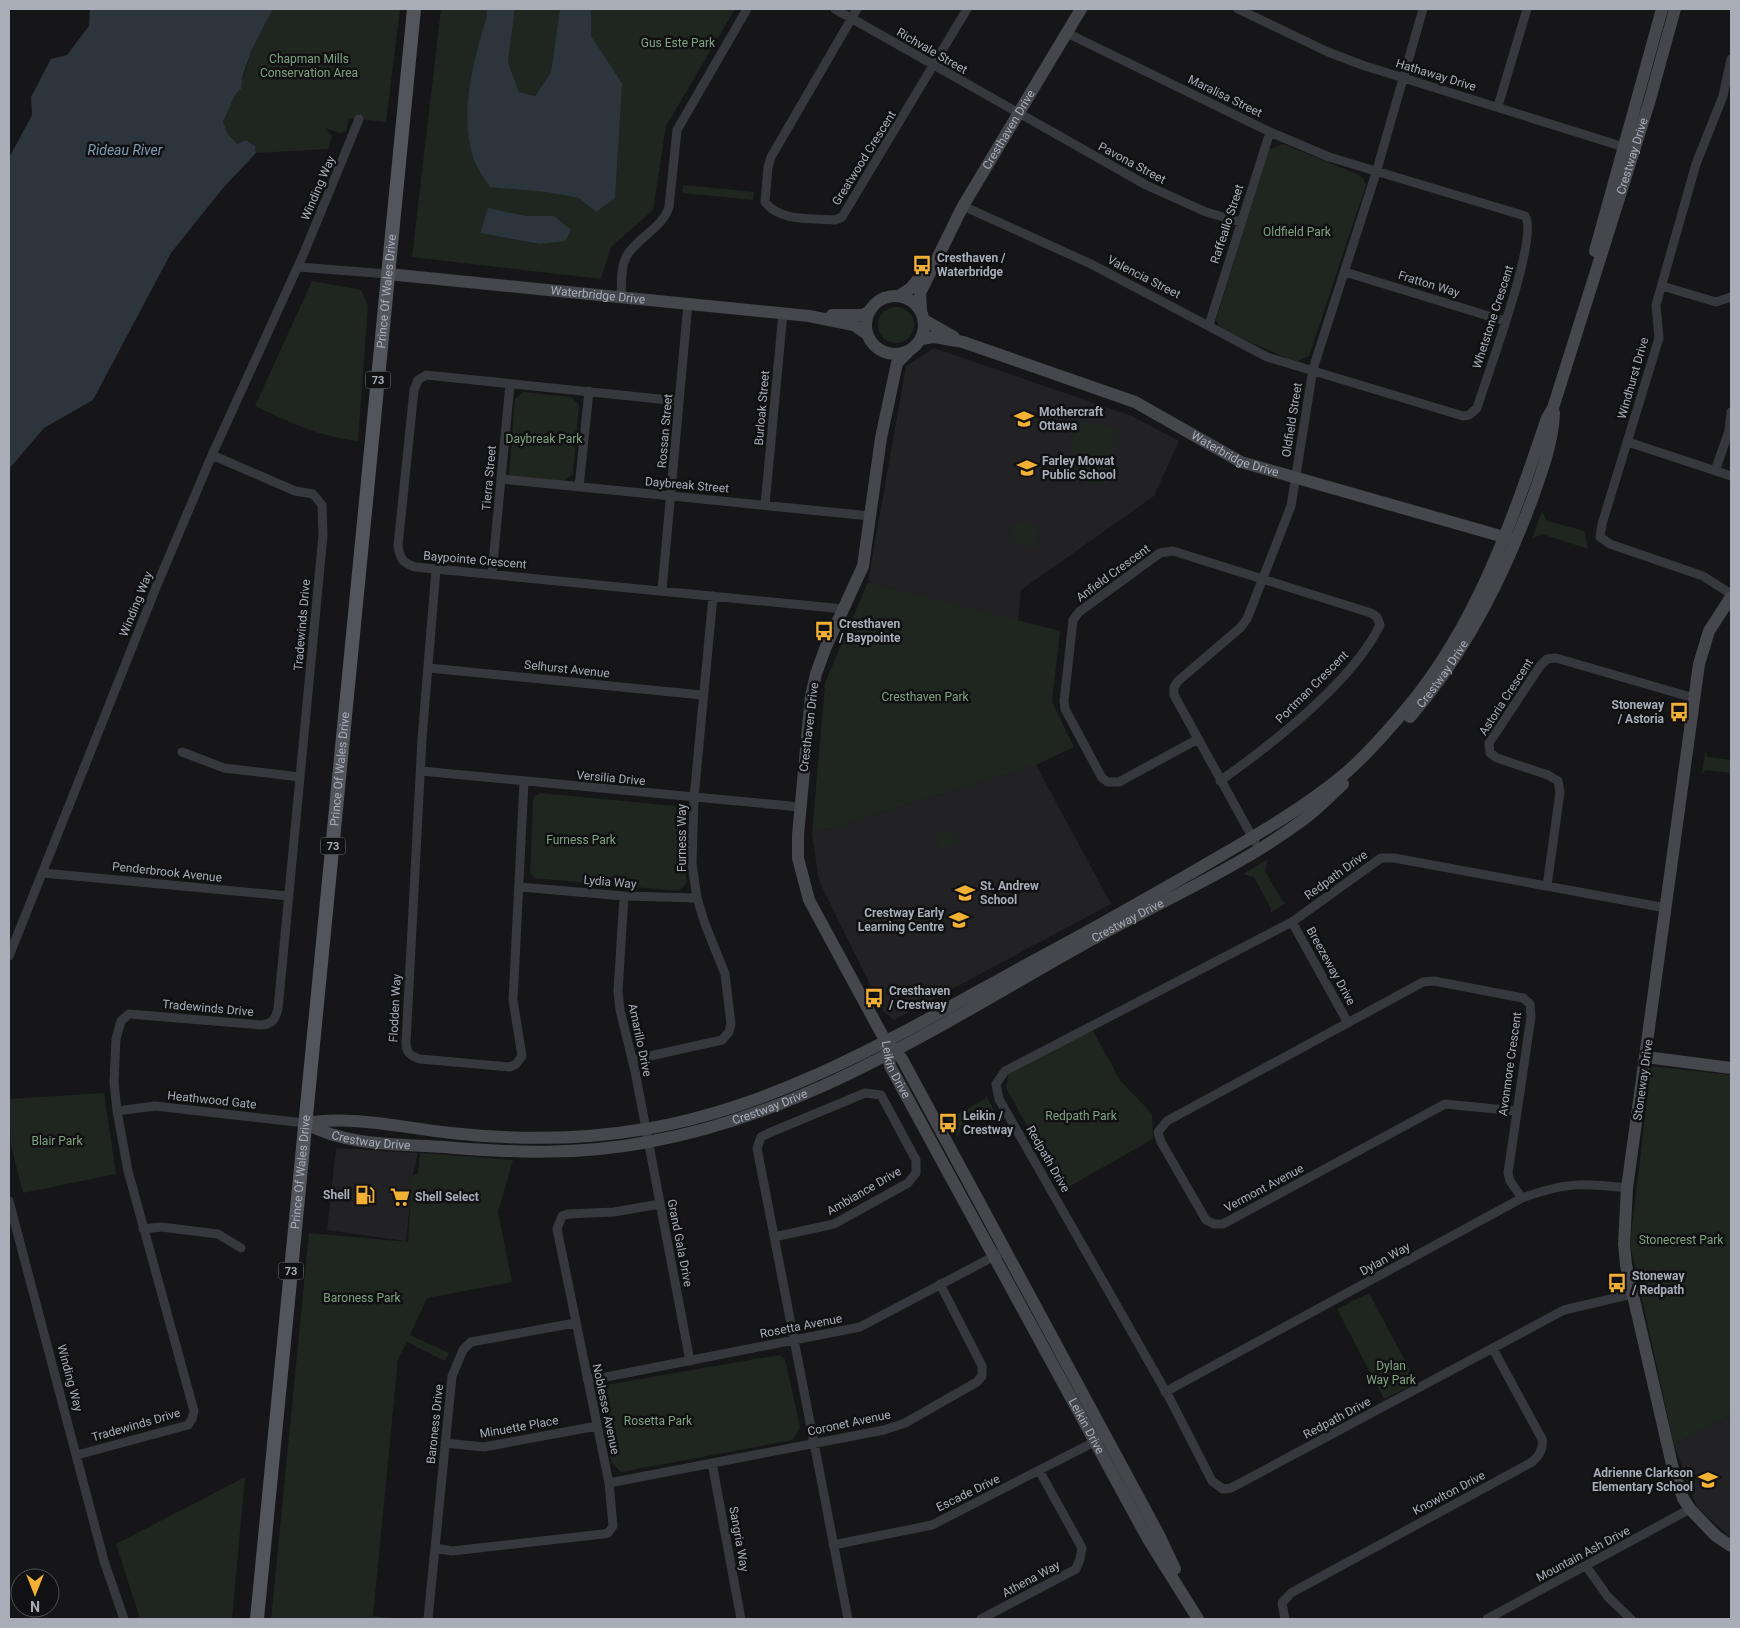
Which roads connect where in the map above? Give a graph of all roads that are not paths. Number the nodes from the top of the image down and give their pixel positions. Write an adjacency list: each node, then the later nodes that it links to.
1 (414, 9): 28 (main road, Prince Of Wales Drive / 73)
2 (747, 9): 30 (street)
3 (835, 9): 12 (street, Richvale Street)
4 (857, 9): 12 (street, Greatwood Crescent)
5 (967, 9): 15 (street, Greatwood Crescent)
6 (1080, 9): 13 (street, Cresthaven Drive)
7 (1238, 9): 16 (street, Hathaway Drive)
8 (1423, 9): 16 (street, Oldfield Street)
9 (1527, 9): 17 (street)
10 (1662, 9): 21 (street, Crestway Drive)
11 (1675, 9): 21 (street, Crestway Drive)
12 (851, 18): 15 (street, Richvale Street); 15 (street, Greatwood Crescent)
13 (1067, 32): 18 (street, Cresthaven Drive); 20 (street, Maralisa Street)
14 (1731, 59): 29 (street, Windhurst Drive)
15 (934, 67): 18 (street, Richvale Street)
16 (1402, 78): 17 (street, Hathaway Drive); 22 (street, Oldfield Street)
17 (1498, 106): 21 (street, Hathaway Drive)
18 (1017, 114): 23 (street, Cresthaven Drive); 24 (street, Pavona Street)
19 (359, 119): 26 (street, Winding Way)
20 (1270, 132): 22 (street, Maralisa Street); 24 (street, Raffeallo Street)
21 (1628, 148): 61 (street, Crestway Drive)
22 (1376, 173): 27 (street, Oldfield Street); 38 (street, Whetstone Crescent)
23 (963, 206): 25 (street, Cresthaven Drive); 39 (street, Valencia Street)
24 (1241, 222): 39 (street, Raffeallo Street)
25 (940, 253): 31 (street, Cresthaven Drive); 37 (street, Cresthaven Drive)
26 (298, 266): 28 (street); 52 (street, Winding Way)
27 (1345, 272): 38 (street, Fratton Way); 45 (street, Oldfield Street)
28 (388, 274): 30 (street, Waterbridge Drive); 98 (main road, Prince Of Wales Drive / 73)
29 (1662, 286): 32 (street); 51 (street, Windhurst Drive)
30 (621, 296): 33 (street, Waterbridge Drive)
31 (899, 296): 34 (street); 37 (street)
32 (1731, 297)
33 (688, 303): 35 (street, Waterbridge Drive); 48 (street, Rossan Street)
34 (869, 312): 36 (street, Waterbridge Drive); 40 (street)
35 (783, 313): 36 (street, Waterbridge Drive); 59 (street, Burloak Street)
36 (809, 316): 40 (street, Waterbridge Drive)
37 (923, 316): 41 (street); 42 (street, Waterbridge Drive)
38 (1505, 321): 45 (street, Whetstone Crescent)
39 (1208, 325): 45 (street, Valencia Street)
40 (867, 334): 43 (street)
41 (921, 339): 42 (street, Waterbridge Drive); 44 (street)
42 (962, 342): 55 (street, Waterbridge Drive)
43 (883, 351): 44 (street); 49 (street, Cresthaven Drive)
44 (908, 352): 49 (street, Cresthaven Drive)
45 (1313, 369): 55 (street, Oldfield Street)
46 (510, 384): 47 (street, Baypointe Crescent); 56 (street, Tierra Street); 62 (street, Baypointe Crescent)
47 (589, 391): 48 (street, Baypointe Crescent); 57 (street)
48 (679, 401): 58 (street, Rossan Street)
49 (889, 403): 60 (street, Cresthaven Drive)
50 (1731, 412): 53 (street)
51 (1628, 442): 53 (street); 66 (street, Windhurst Drive)
52 (212, 455): 75 (street, Tradewinds Drive); 81 (street, Winding Way)
53 (1715, 471): 54 (street)
54 (1731, 476)
55 (1296, 478): 61 (street, Waterbridge Drive); 64 (street, Oldfield Street)
56 (502, 479): 57 (street, Daybreak Street); 63 (street, Tierra Street)
57 (579, 486): 58 (street, Daybreak Street)
58 (672, 497): 59 (street, Daybreak Street); 65 (street, Rossan Street)
59 (765, 505): 60 (street, Daybreak Street)
60 (870, 516): 68 (street, Cresthaven Drive)
61 (1509, 538): 80 (street, Crestway Drive)
62 (436, 569): 63 (street, Baypointe Crescent); 69 (street, Flodden Way)
63 (492, 574): 65 (street, Baypointe Crescent)
64 (1262, 580): 72 (street, Oldfield Street); 72 (street, Anfield Crescent); 76 (street, Portman Crescent)
65 (662, 590): 67 (street, Baypointe Crescent)
66 (1731, 595): 71 (street, Stoneway Drive)
67 (713, 596): 68 (street, Baypointe Crescent); 70 (street, Furness Way)
68 (844, 609): 79 (street, Cresthaven Drive)
69 (429, 668): 70 (street, Selhurst Avenue); 74 (street, Flodden Way)
70 (702, 695): 78 (street, Furness Way)
71 (1694, 698): 82 (street, Astoria Crescent); 87 (street, Stoneway Drive)
72 (1198, 739): 76 (street, Oldfield Street)
73 (182, 752): 75 (street)
74 (421, 771): 77 (street, Versilia Drive); 83 (street, Flodden Way)
75 (300, 777): 84 (street, Tradewinds Drive)
76 (1220, 780): 80 (street, Oldfield Street)
77 (524, 782): 78 (street, Versilia Drive); 83 (street, Flodden Way)
78 (694, 798): 79 (street, Versilia Drive); 86 (street, Furness Way)
79 (800, 808): 91 (street, Cresthaven Drive)
80 (1256, 844): 91 (street, Crestway Drive); 92 (street, Crestway Drive)
81 (43, 873): 84 (street, Penderbrook Avenue); 89 (street, Winding Way)
82 (1547, 886): 87 (street, Redpath Drive); 88 (street, Redpath Drive)
83 (520, 887): 85 (street, Lydia Way)
84 (289, 896): 96 (street, Tradewinds Drive)
85 (624, 896): 86 (street, Lydia Way); 94 (street, Amarillo Drive)
86 (697, 898): 94 (street, Furness Way)
87 (1666, 908): 93 (street, Stoneway Drive)
88 (1292, 922): 90 (street, Breezeway Drive); 116 (street, Redpath Drive)
89 (9, 956)
90 (1348, 1023): 97 (street, Avonmore Crescent); 97 (street, Vermont Avenue)
91 (886, 1042): 92 (street, Leikin Drive); 99 (street, Crestway Drive)
92 (892, 1054): 100 (street, Crestway Drive); 108 (street, Leikin Drive)
93 (1646, 1057): 95 (street); 101 (street, Stoneway Drive)
94 (632, 1060): 99 (street, Amarillo Drive)
95 (1731, 1068)
96 (117, 1111): 98 (street, Heathwood Gate); 105 (street, Tradewinds Drive)
97 (1516, 1111): 102 (street, Avonmore Crescent)
98 (305, 1123): 99 (street, Crestway Drive); 100 (street, Crestway Drive); 131 (main road, Prince Of Wales Drive / 73)
99 (645, 1129): 100 (street, Grand Gala Drive)
100 (648, 1143): 104 (street, Grand Gala Drive)
101 (1627, 1188): 102 (street, Dylan Way); 110 (street, Stoneway Drive)
102 (1522, 1198): 116 (street, Dylan Way)
103 (9, 1201): 121 (street, Winding Way)
104 (660, 1204): 111 (street, Noblesse Avenue); 114 (street, Grand Gala Drive)
105 (143, 1229): 107 (street); 121 (street, Tradewinds Drive)
106 (774, 1237): 106 (street, Ambiance Drive); 112 (street, Ambiance Drive)
107 (241, 1248)
108 (1000, 1254): 109 (street, Rosetta Avenue); 118 (street, Leikin Drive)
109 (940, 1284): 112 (street, Rosetta Avenue); 120 (street, Coronet Avenue)
110 (1632, 1294): 113 (street, Redpath Drive); 125 (street, Stoneway Drive)
111 (575, 1323): 115 (street, Noblesse Avenue); 119 (street, Baroness Drive)
112 (793, 1341): 114 (street, Rosetta Avenue); 120 (street, Ambiance Drive)
113 (1493, 1349): 116 (street, Redpath Drive); 137 (street, Knowlton Drive)
114 (690, 1361): 115 (street, Rosetta Avenue)
115 (587, 1379): 117 (street, Noblesse Avenue)
116 (1165, 1392)
117 (597, 1426): 119 (street, Minuette Place); 124 (street, Noblesse Avenue)
118 (1100, 1439): 123 (street, Escade Drive); 136 (street, Leikin Drive)
119 (445, 1443): 128 (street, Baroness Drive)
120 (814, 1443): 122 (street, Coronet Avenue); 126 (street, Ambiance Drive)
121 (77, 1454): 130 (street, Winding Way)
122 (712, 1463): 124 (street, Coronet Avenue); 133 (street, Sangria Way)
123 (1040, 1472): 126 (street, Escade Drive); 135 (street, Athena Way)
124 (609, 1482): 128 (street, Noblesse Avenue)
125 (1690, 1509): 127 (street, Stoneway Drive); 129 (street, Mountain Ash Drive)
126 (833, 1545): 134 (street, Ambiance Drive)
127 (1731, 1546)
128 (435, 1548): 132 (street, Baroness Drive)
129 (1586, 1566): 138 (street, Mountain Ash Drive); 139 (street)
130 (124, 1619)
131 (257, 1619)
132 (428, 1619)
133 (741, 1619)
134 (848, 1619)
135 (981, 1619)
136 (1198, 1619)
137 (1285, 1619)
138 (1487, 1619)
139 (1631, 1619)

